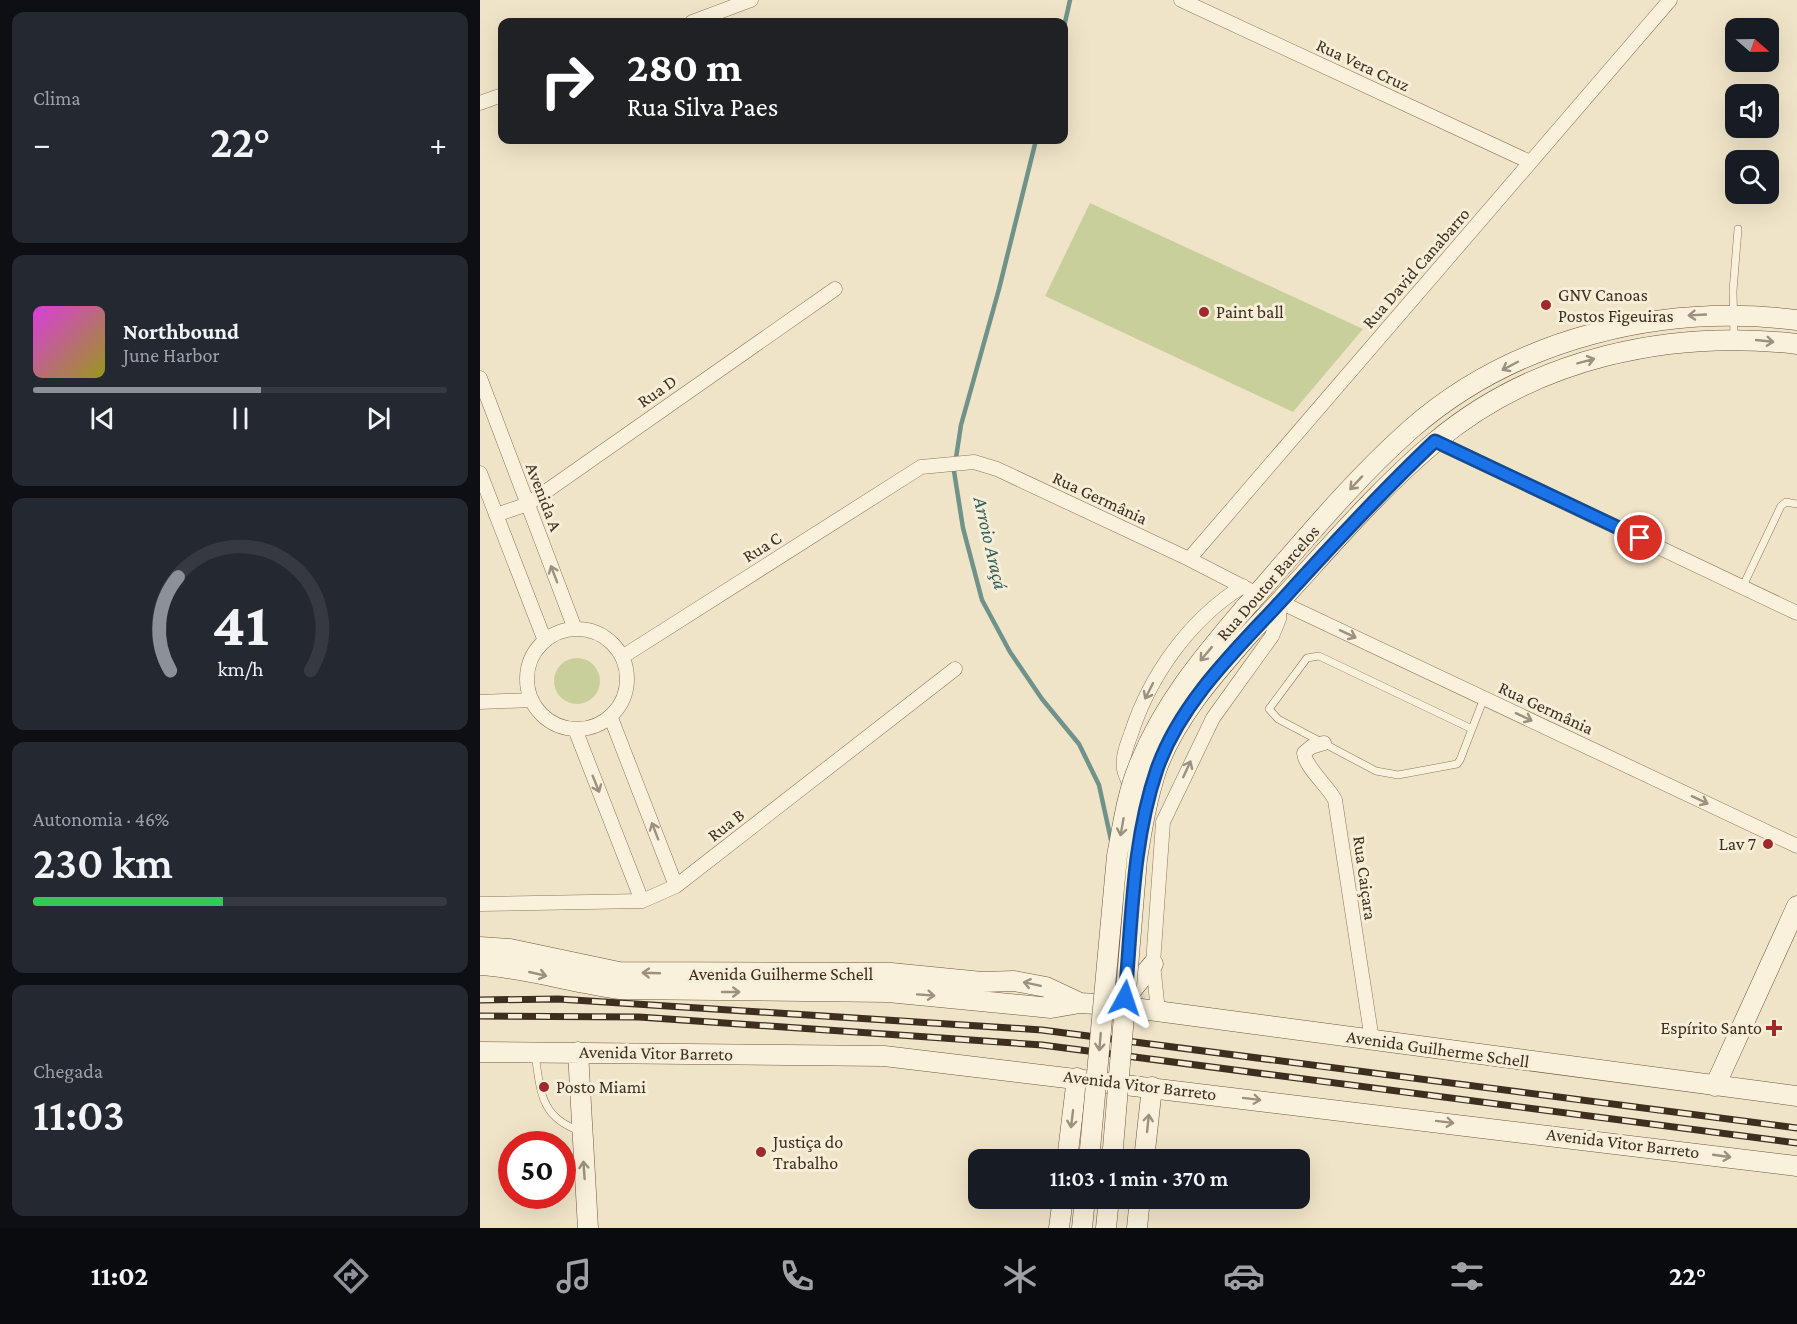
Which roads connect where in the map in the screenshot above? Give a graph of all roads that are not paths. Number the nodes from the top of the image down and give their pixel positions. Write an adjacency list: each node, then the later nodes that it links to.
1 (751, 0): 4 (street)
2 (1181, 0): 7 (street, Rua Vera Cruz)
3 (1670, 0): 7 (street, Rua David Canabarro)
4 (703, 18)
5 (498, 96): 6 (street)
6 (480, 103)
7 (1530, 162): 22 (street, Rua David Canabarro)
8 (1738, 229): 10 (lane)
9 (835, 289): 19 (street, Rua D)
10 (1732, 314): 11 (main road, Rua Doutor Barcelos); 12 (lane); 24 (main road, Rua Doutor Barcelos, one-way to 24)
11 (1797, 320)
12 (1734, 339): 13 (main road, Rua Doutor Barcelos, one-way to 13); 15 (main road, Rua Doutor Barcelos, one-way to 12)
13 (1797, 344)
14 (480, 378): 19 (street, Avenida A)
15 (1435, 441): 23 (street); 25 (main road, Rua Doutor Barcelos)
16 (927, 467): 22 (street, Rua Germânia); 29 (street, Rua C)
17 (480, 473): 18 (street)
18 (485, 498): 21 (street)
19 (528, 504): 21 (street, Rua D); 27 (street, Avenida A, one-way to 19)
20 (1797, 504): 23 (lane)
21 (496, 515): 28 (street)
22 (1189, 559): 24 (street, Rua Germânia)
23 (1743, 586): 26 (street)
24 (1248, 596): 38 (street, one-way to 38); 60 (main road, Rua Doutor Barcelos, one-way to 60, bridge)
25 (1280, 602): 31 (street, Rua Germânia, one-way to 31); 38 (street, one-way to 25); 61 (main road, Rua Doutor Barcelos, bridge)
26 (1797, 613)
27 (575, 629): 28 (street); 29 (street)
28 (544, 641): 32 (street)
29 (622, 657): 34 (street)
30 (955, 669): 40 (street, Rua B)
31 (1484, 698): 36 (lane); 39 (street, Rua Germânia, one-way to 39)
32 (532, 700): 33 (street); 35 (street)
33 (480, 702)
34 (611, 718): 35 (street); 40 (street, one-way to 34)
35 (575, 729): 41 (street, one-way to 41)
36 (1472, 729): 37 (lane); 37 (lane)
37 (1324, 744): 50 (street, Rua Caiçara)
38 (1163, 822): 45 (street)
39 (1797, 846)
40 (676, 886): 41 (street, Rua B)
41 (642, 901): 42 (street, Rua B)
42 (480, 904)
43 (1797, 906): 55 (main road)
44 (480, 947): 47 (main road, Avenida Guilherme Schell, one-way to 44)
45 (1153, 964): 48 (main road); 49 (street)
46 (480, 965): 47 (main road, Avenida Guilherme Schell, one-way to 47)
47 (982, 991): 48 (main road, Avenida Guilherme Schell)
48 (1118, 1006): 49 (main road, Avenida Guilherme Schell)
49 (1158, 1011): 50 (main road, Avenida Guilherme Schell)
50 (1372, 1040): 55 (main road, Avenida Guilherme Schell)
51 (480, 1052): 52 (main road, Avenida Vitor Barreto)
52 (534, 1052): 53 (main road, Avenida Vitor Barreto); 58 (lane)
53 (578, 1052): 54 (main road, Avenida Vitor Barreto); 58 (main road)
54 (1077, 1078): 56 (main road, Avenida Vitor Barreto); 59 (main road, one-way to 59)
55 (1715, 1086): 57 (main road, Avenida Guilherme Schell)
56 (1152, 1087): 62 (main road, one-way to 56); 63 (main road, Avenida Vitor Barreto, one-way to 63)
57 (1797, 1096)
58 (581, 1131): 68 (main road, one-way to 58)
59 (1068, 1149)
60 (1090, 1149)
61 (1113, 1149)
62 (1145, 1149)
63 (1797, 1166)
64 (1062, 1209): 69 (main road)
65 (1084, 1209): 70 (main road)
66 (1108, 1209): 71 (main road)
67 (1139, 1209): 72 (main road)
68 (588, 1228)
69 (1059, 1228)
70 (1082, 1228)
71 (1106, 1228)
72 (1137, 1228)

